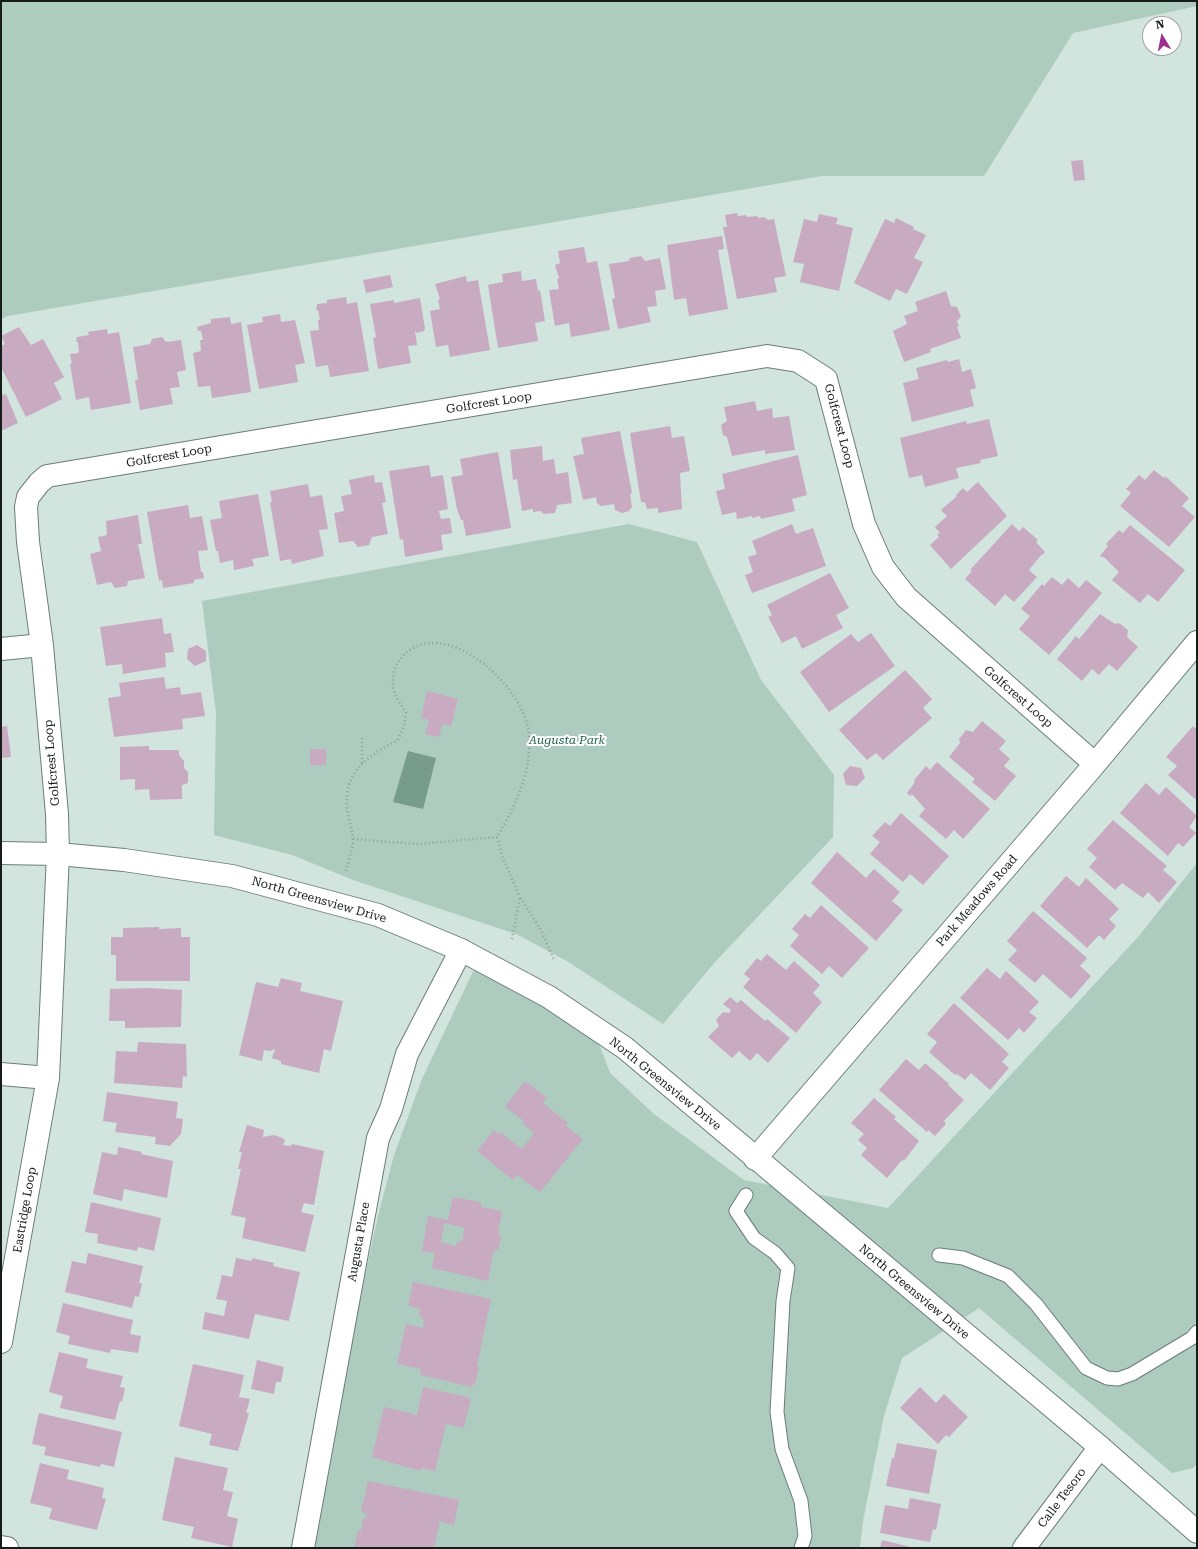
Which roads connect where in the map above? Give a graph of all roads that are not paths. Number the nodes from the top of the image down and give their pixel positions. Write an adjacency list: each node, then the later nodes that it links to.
1 (1197, 642): 4 (street, Park Meadows Road)
2 (42, 645): 3 (street); 4 (street, Golfcrest Loop); 6 (street, Golfcrest Loop)
3 (1, 649)
4 (1095, 764): 10 (street, Park Meadows Road)
5 (1, 853): 6 (street, North Greensview Drive)
6 (58, 854): 7 (street, North Greensview Drive); 9 (street, Eastridge Loop)
7 (461, 950): 10 (street, North Greensview Drive); 19 (street, Augusta Place)
8 (1, 1074): 9 (street)
9 (48, 1078): 14 (street, Eastridge Loop)
10 (755, 1159): 15 (street, North Greensview Drive)
11 (746, 1194): 20 (lane)
12 (939, 1255): 13 (lane)
13 (1197, 1332)
14 (1, 1342)
15 (1100, 1447): 16 (street, North Greensview Drive); 21 (street, Calle Tesoro)
16 (1197, 1532)
17 (1, 1546): 18 (street)
18 (7, 1548)
19 (303, 1548)
20 (801, 1548)
21 (1024, 1548)

